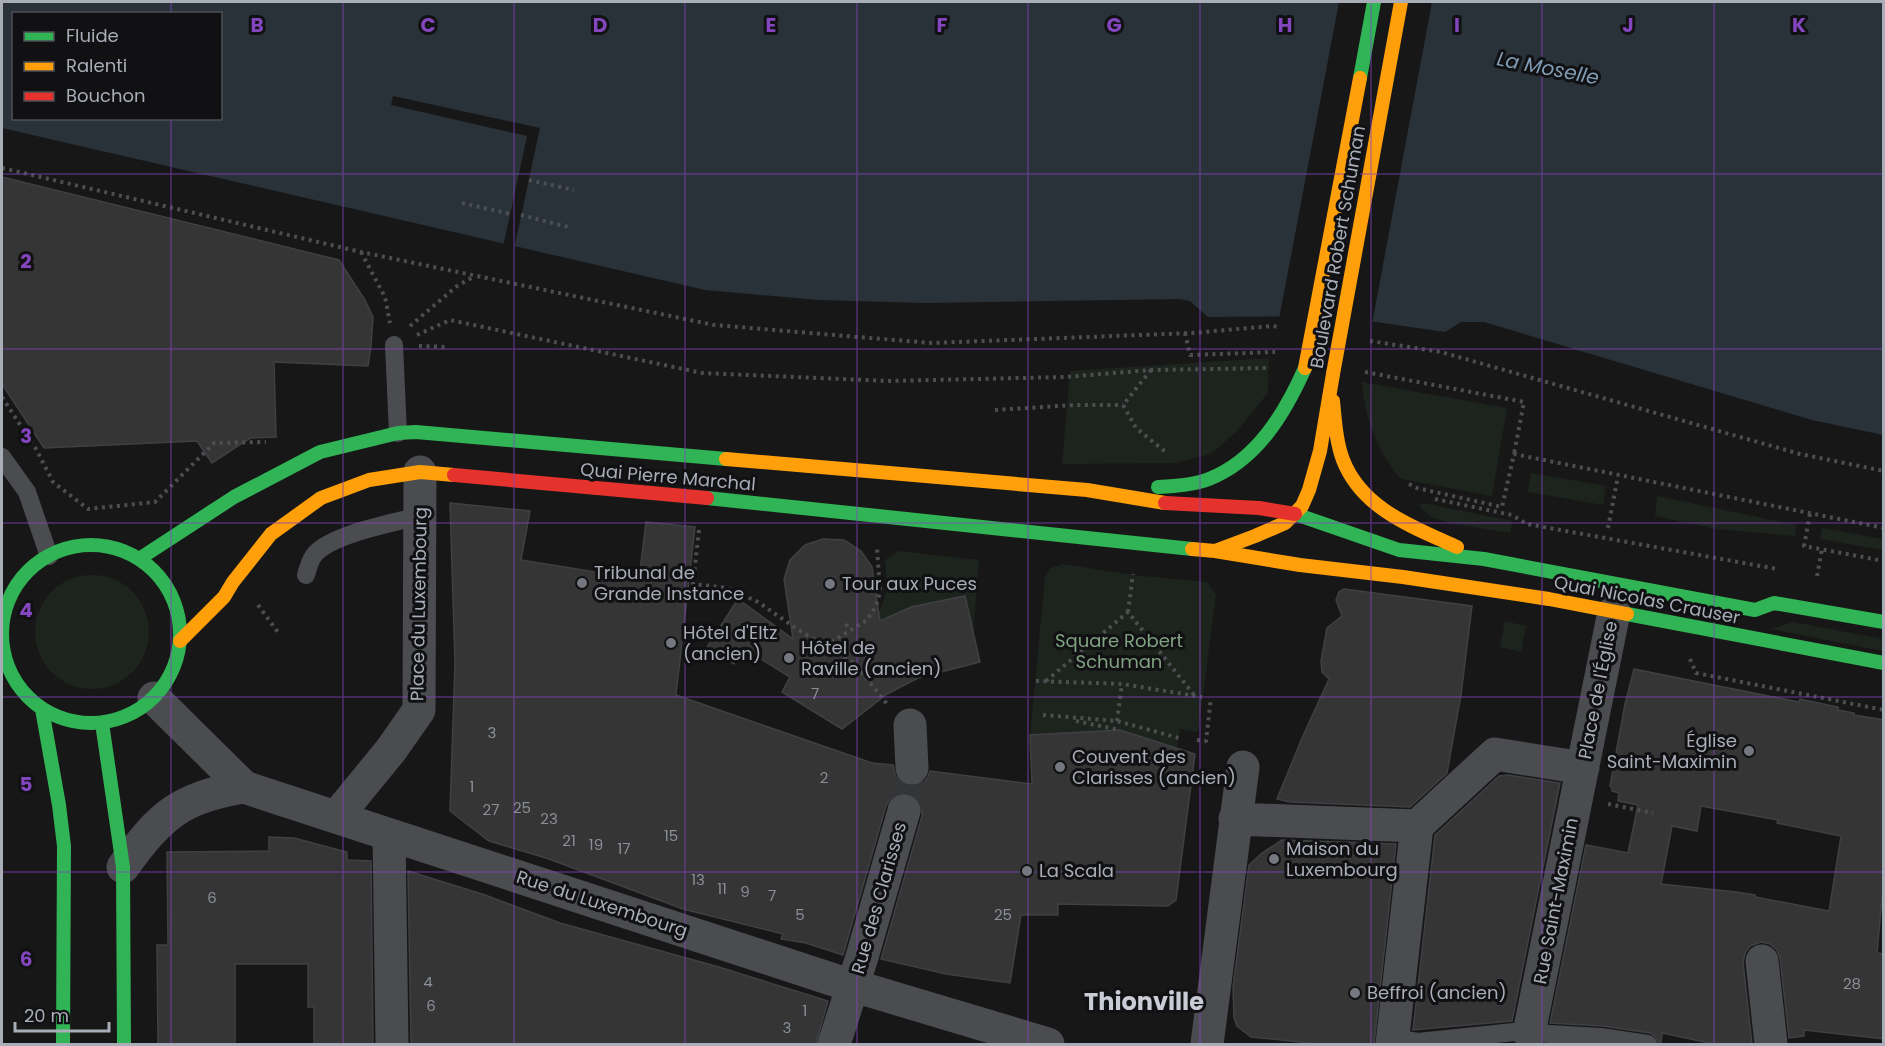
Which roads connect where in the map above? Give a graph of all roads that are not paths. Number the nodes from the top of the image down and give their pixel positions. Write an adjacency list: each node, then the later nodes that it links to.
1 (1374, 2): 4 (main road, Boulevard Robert Schuman, bridge)
2 (1401, 2): 5 (main road, Boulevard Robert Schuman, bridge)
3 (394, 345): 6 (lane)
4 (1305, 368): 9 (main road, Quai Pierre Marchal)
5 (1333, 374): 10 (main road, Boulevard Robert Schuman); 15 (main road)
6 (398, 433): 9 (main road, Quai Pierre Marchal); 14 (main road, Quai Pierre Marchal)
7 (2, 457): 13 (lane)
8 (420, 472): 11 (street, Place du Luxembourg); 12 (main road, Quai Pierre Marchal); 23 (main road, Quai Pierre Marchal)
9 (1106, 491): 10 (main road, Quai Pierre Marchal)
10 (1296, 514): 12 (main road, Quai Pierre Marchal); 15 (main road)
11 (420, 516): 18 (lane); 35 (street, Place du Luxembourg)
12 (1215, 552): 19 (main road, Quai Pierre Marchal)
13 (49, 556): 14 (main road); 16 (main road)
14 (139, 558): 23 (main road)
15 (1484, 559): 21 (main road, Quai Nicolas Crauser)
16 (31, 567): 17 (main road); 22 (main road)
17 (11, 568)
18 (306, 575)
19 (1403, 577): 20 (main road, Quai Nicolas Crauser)
20 (1614, 612): 24 (main road, Quai Nicolas Crauser); 31 (street, Place de l'Église)
21 (1884, 622)
22 (2, 628): 26 (main road)
23 (180, 641): 25 (main road)
24 (1884, 663)
25 (154, 698): 27 (main road); 32 (street)
26 (42, 709): 27 (main road); 42 (main road)
27 (102, 723): 37 (main road)
28 (910, 725): 30 (street)
29 (1244, 767): 34 (street)
30 (912, 768)
31 (1582, 768): 36 (street, Place de l'Église); 40 (street, Rue Saint-Maximin)
32 (244, 787): 35 (street); 37 (street)
33 (904, 811): 39 (street, Rue des Clarisses)
34 (1235, 819): 36 (street); 47 (street)
35 (363, 826): 39 (street, Rue du Luxembourg); 44 (street)
36 (1417, 826): 41 (street)
37 (123, 867): 43 (main road)
38 (1762, 961): 49 (street)
39 (847, 983): 45 (street, Rue des Clarisses); 46 (street, Rue du Luxembourg)
40 (1529, 1033): 41 (lane); 48 (lane)
41 (1392, 1041)
42 (63, 1044)
43 (124, 1044)
44 (392, 1044)
45 (834, 1044)
46 (1048, 1044)
47 (1207, 1044)
48 (1648, 1044)
49 (1771, 1044)

